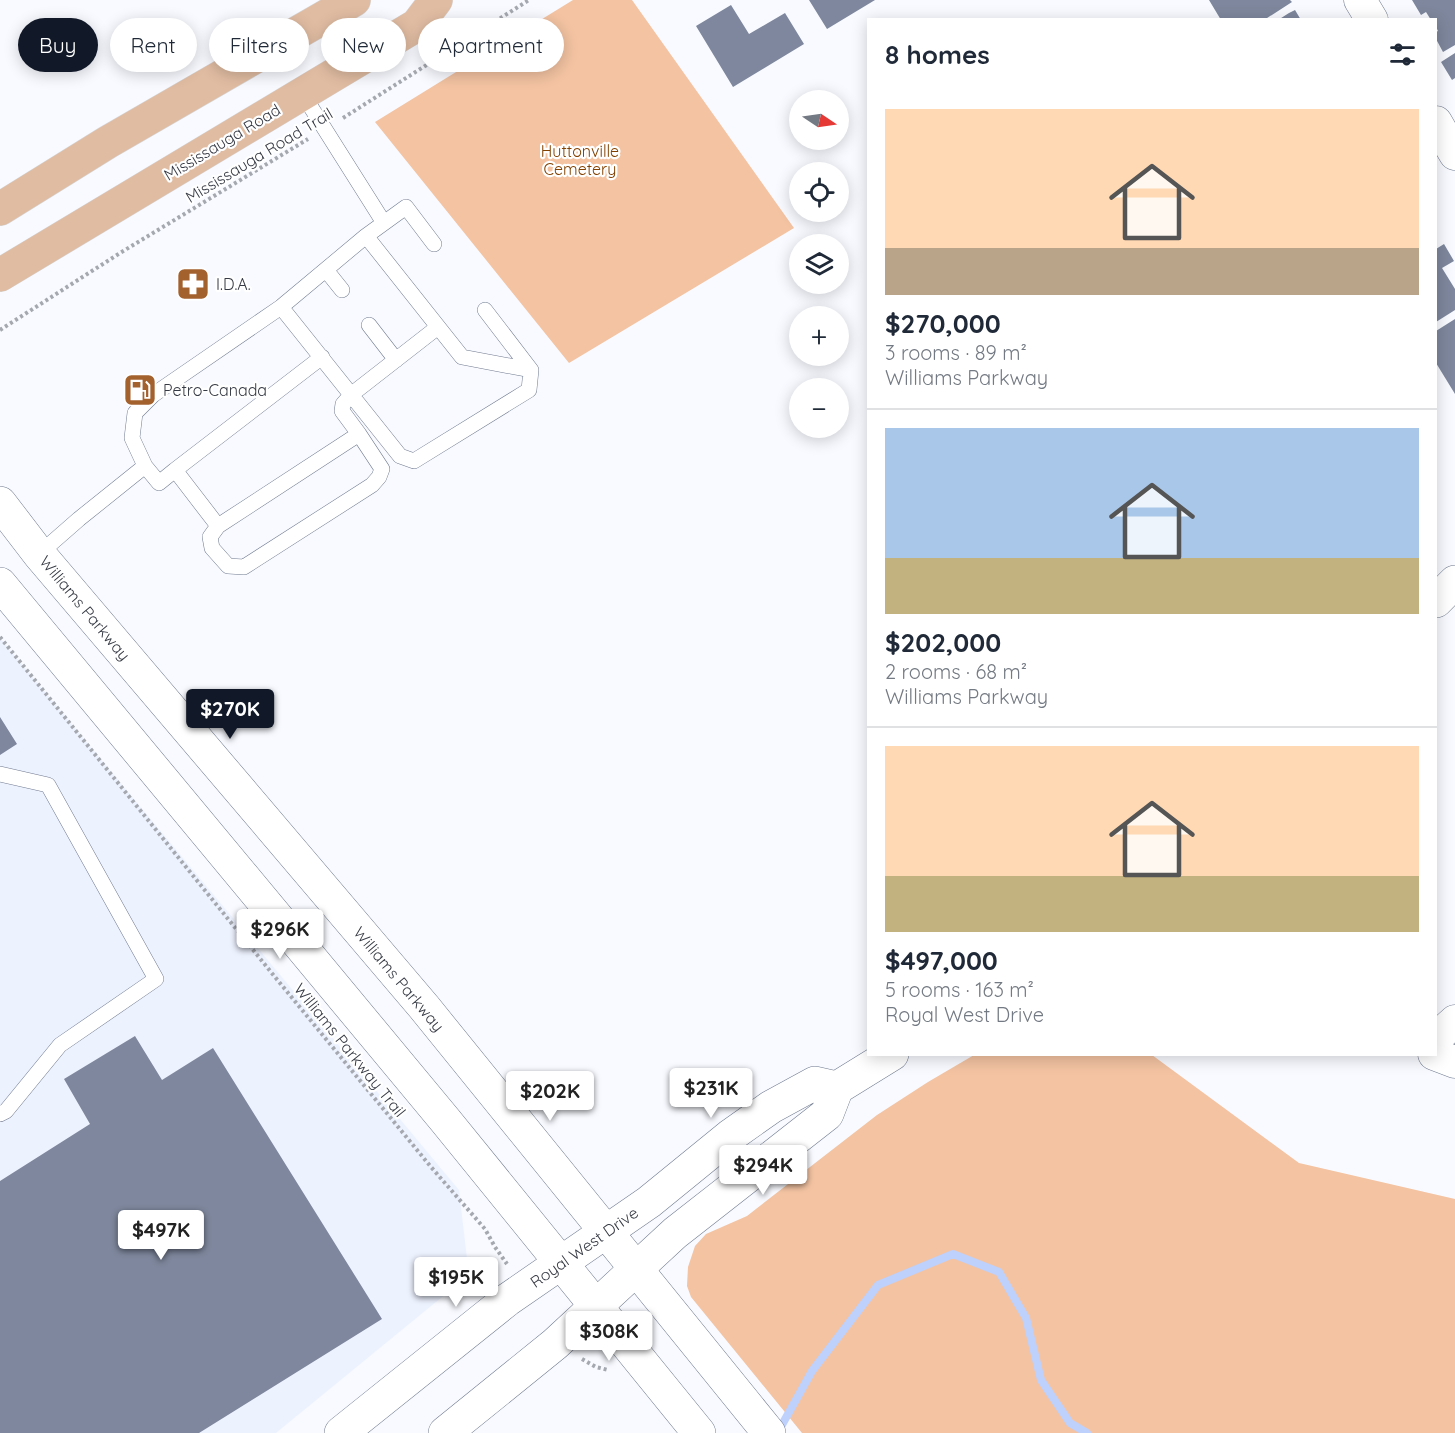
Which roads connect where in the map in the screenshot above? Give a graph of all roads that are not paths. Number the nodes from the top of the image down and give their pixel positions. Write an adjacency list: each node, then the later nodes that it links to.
1 (354, 0): 8 (main road)
2 (436, 0): 5 (main road, Mississauga Road)
3 (1360, 0): 4 (street)
4 (1371, 18)
5 (303, 93): 9 (lane); 13 (main road, Mississauga Road)
6 (1437, 124): 7 (street)
7 (1455, 154)
8 (0, 209)
9 (384, 223): 10 (lane); 11 (lane)
10 (366, 236): 12 (lane); 18 (lane)
11 (434, 244)
12 (326, 270): 14 (lane); 15 (lane)
13 (0, 275)
14 (342, 290)
15 (281, 307): 19 (lane); 24 (lane)
16 (485, 310): 21 (lane)
17 (369, 325): 20 (lane)
18 (438, 327): 20 (lane); 21 (lane)
19 (322, 357): 22 (lane); 25 (lane)
20 (396, 360): 22 (lane)
21 (531, 370): 22 (lane)
22 (351, 394): 23 (lane)
23 (359, 434): 27 (lane); 27 (lane)
24 (145, 466): 25 (lane); 28 (lane)
25 (175, 470): 27 (lane)
26 (0, 503): 28 (main road, Williams Parkway)
27 (218, 526)
28 (39, 554): 40 (main road, Williams Parkway)
29 (1455, 582): 31 (main road)
30 (0, 584): 41 (main road)
31 (1437, 600)
32 (0, 774): 39 (lane)
33 (1455, 1021): 34 (street)
34 (1437, 1037)
35 (1437, 1055): 37 (street)
36 (889, 1056): 38 (main road)
37 (1455, 1062)
38 (837, 1088): 40 (main road, Royal West Drive); 42 (main road)
39 (0, 1114)
40 (606, 1231): 41 (main road, Royal West Drive); 42 (main road, Williams Parkway)
41 (561, 1263): 43 (main road); 44 (main road, Royal West Drive)
42 (636, 1268): 43 (main road); 47 (main road, Williams Parkway)
43 (596, 1306): 45 (main road); 46 (main road)
44 (341, 1433)
45 (445, 1433)
46 (699, 1433)
47 (769, 1433)

